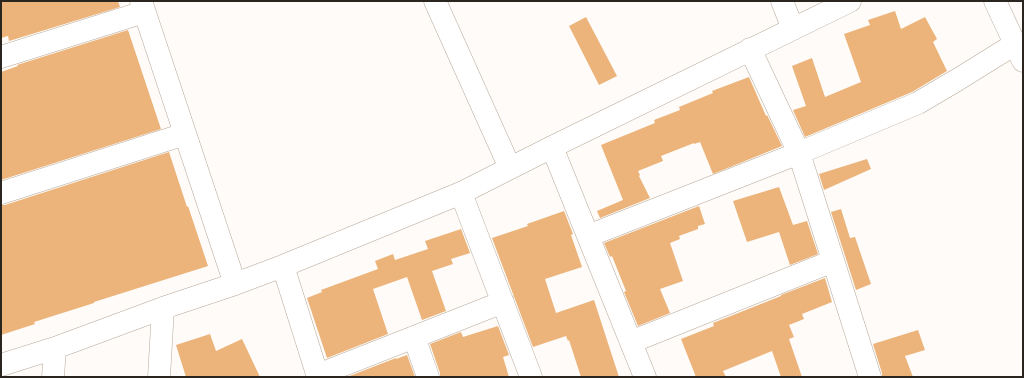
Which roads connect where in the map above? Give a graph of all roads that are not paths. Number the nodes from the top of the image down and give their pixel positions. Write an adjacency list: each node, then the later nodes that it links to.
1 (782, 1): 6 (street)
2 (850, 1): 6 (street)
3 (996, 1): 8 (street)
4 (437, 2): 13 (street)
5 (142, 6): 9 (street); 10 (street)
6 (793, 29): 7 (street)
7 (750, 49): 11 (street); 12 (street)
8 (1019, 52): 12 (street)
9 (1, 57)
10 (185, 134): 14 (street); 19 (street)
11 (552, 147): 13 (street); 16 (street)
12 (799, 153): 16 (street); 17 (street)
13 (510, 168): 15 (street)
14 (1, 193)
15 (462, 193): 18 (street); 20 (street)
16 (588, 236): 23 (street)
17 (833, 261): 23 (street); 32 (street)
18 (283, 266): 19 (street); 26 (street)
19 (235, 284): 21 (street)
20 (503, 302): 22 (street); 30 (street)
21 (163, 308): 24 (street); 28 (street)
22 (414, 337): 26 (street); 29 (street)
23 (631, 342): 31 (street)
24 (55, 348): 25 (street); 27 (street)
25 (1, 365)
26 (318, 376)
27 (53, 377)
28 (159, 377)
29 (428, 377)
30 (531, 377)
31 (645, 377)
32 (870, 377)

